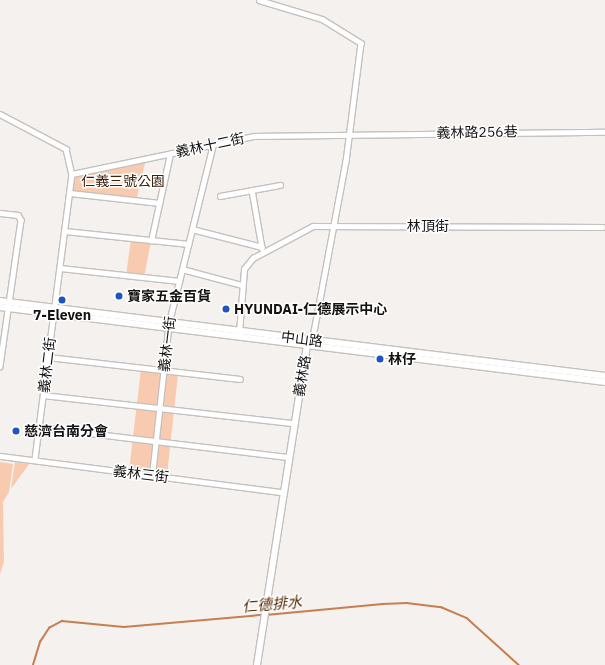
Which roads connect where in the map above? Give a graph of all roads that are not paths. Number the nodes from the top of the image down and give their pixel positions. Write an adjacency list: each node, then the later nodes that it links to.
1 (259, 0): 4 (street, 義林路)
2 (0, 114): 7 (street, 義林二街)
3 (605, 132): 4 (street, 義林路256巷)
4 (350, 135): 5 (street, 義林十二街); 14 (street, 義林路)
5 (213, 144): 6 (street, 義林十二街); 16 (street, 義林一街)
6 (170, 154): 7 (street, 義林十二街); 12 (street)
7 (72, 174): 10 (street, 義林二街)
8 (280, 185): 9 (street)
9 (252, 190): 11 (street); 20 (street)
10 (70, 193): 12 (street); 17 (street, 義林二街)
11 (220, 196)
12 (159, 203): 18 (street)
13 (0, 213): 27 (street)
14 (335, 225): 15 (street, 林頂街); 21 (street, 林頂街); 33 (street, 義林路)
15 (602, 227)
16 (192, 230): 19 (street, 義林一街); 20 (street)
17 (65, 231): 18 (street); 22 (street, 義林二街)
18 (151, 241): 19 (street)
19 (188, 244): 23 (street, 義林一街)
20 (262, 247): 21 (street)
21 (260, 254): 25 (street, 林頂街)
22 (60, 268): 24 (street); 29 (street, 義林二街)
23 (182, 270): 24 (street, 義林一街); 25 (street)
24 (179, 281): 30 (street, 義林一街)
25 (242, 285): 31 (street, 林頂街)
26 (0, 301): 27 (main road, 中山路)
27 (10, 305): 28 (main road, 中山路); 29 (main road, 中山路); 32 (street)
28 (0, 307)
29 (54, 310): 30 (main road, 中山路); 35 (street, 義林二街)
30 (168, 325): 31 (main road, 中山路); 37 (street, 義林一街)
31 (239, 333): 33 (main road, 中山路); 34 (main road, 中山路)
32 (3, 336): 36 (street)
33 (313, 340): 34 (street, 義林路); 38 (main road, 中山路)
34 (307, 345): 40 (main road, 中山路); 43 (street, 義林路)
35 (48, 357): 37 (street); 41 (street, 義林二街)
36 (0, 366)
37 (164, 370): 39 (street); 42 (street, 義林一街)
38 (605, 376)
39 (240, 380)
40 (605, 382)
41 (43, 395): 42 (street); 44 (street, 義林二街)
42 (160, 408): 43 (street); 45 (street, 義林一街)
43 (294, 423): 47 (street, 義林路)
44 (39, 427): 45 (street); 48 (street, 義林二街)
45 (156, 441): 47 (street); 49 (street, 義林一街)
46 (0, 456): 48 (street, 義林三街)
47 (287, 457): 50 (street, 義林路)
48 (34, 460): 49 (street, 義林三街)
49 (152, 475): 50 (street, 義林三街)
50 (282, 492): 51 (street, 義林路)
51 (257, 665)

